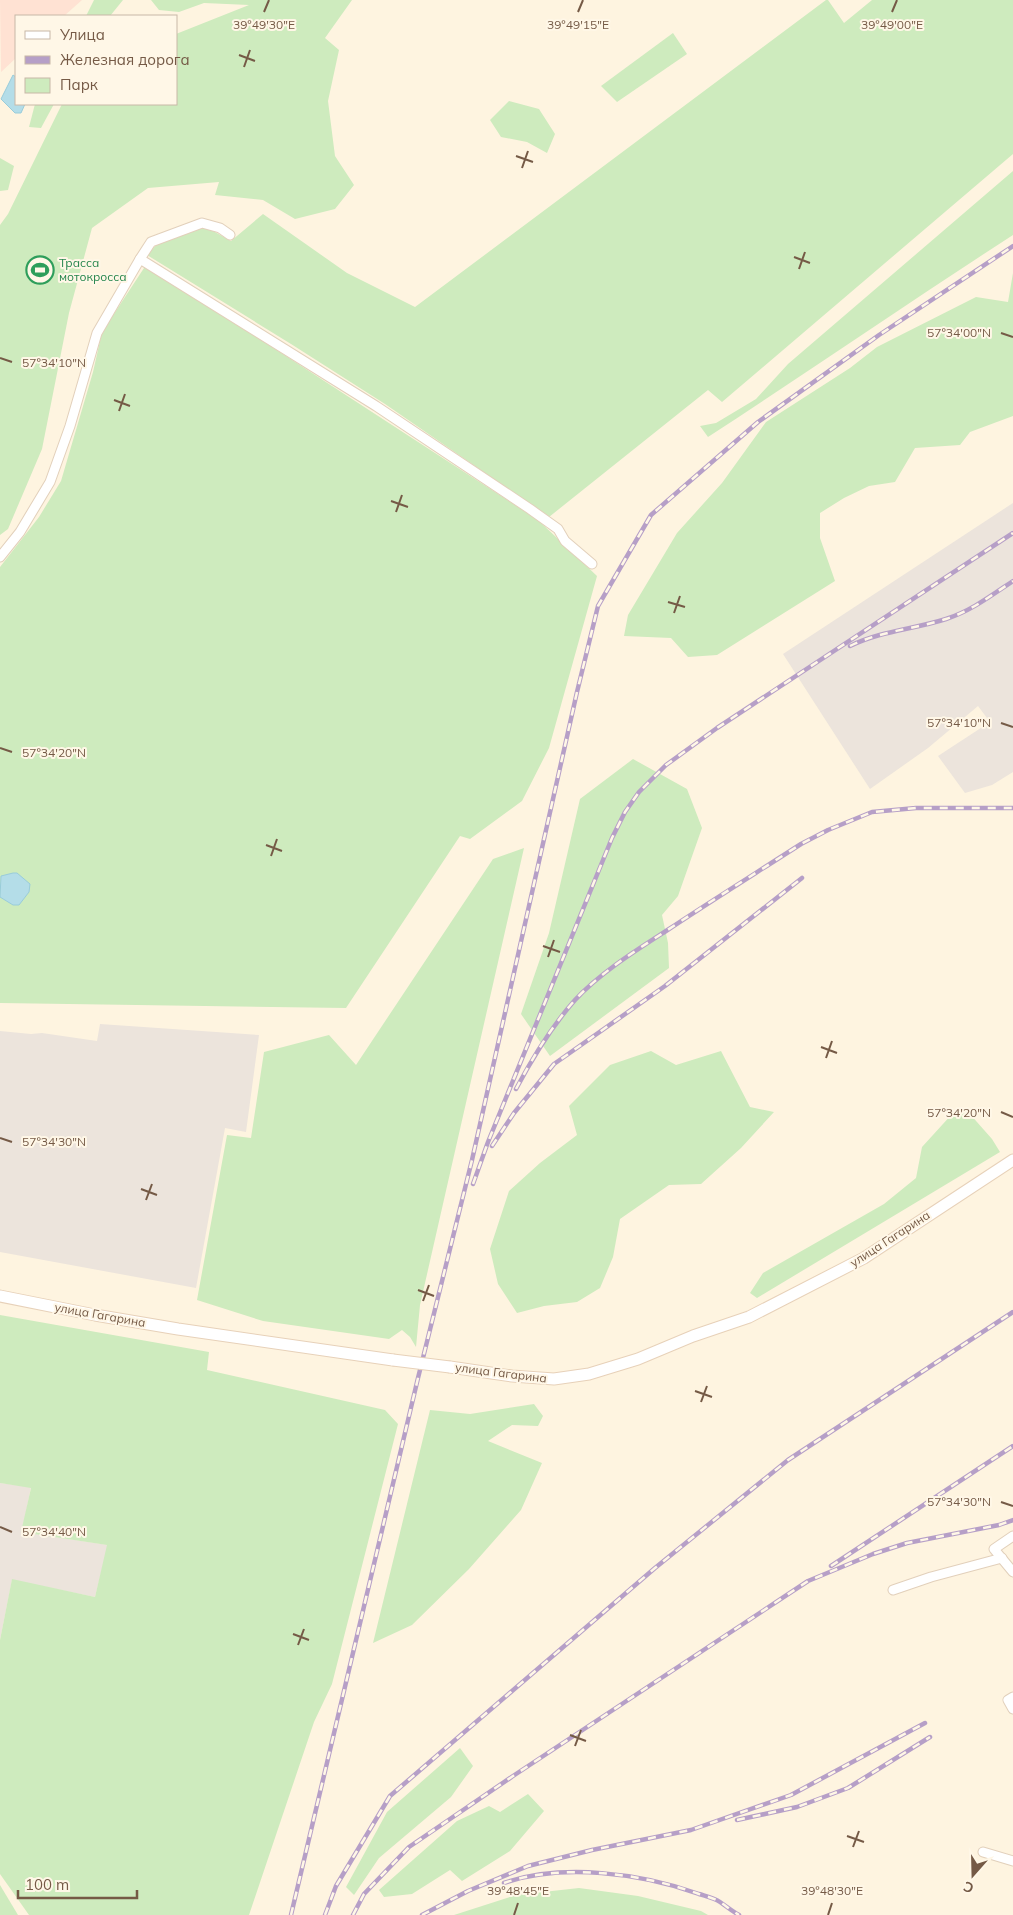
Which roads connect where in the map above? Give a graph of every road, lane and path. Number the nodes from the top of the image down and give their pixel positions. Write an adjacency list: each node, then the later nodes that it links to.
1 (230, 235): 2 (street)
2 (140, 259): 3 (street); 4 (street)
3 (0, 557)
4 (592, 564)
5 (1013, 1160): 6 (main road, улица Гагарина, bridge)
6 (0, 1296)
7 (1013, 1536): 8 (street)
8 (1002, 1558): 9 (street); 10 (street)
9 (1013, 1572)
10 (893, 1590)
11 (1013, 1697): 12 (street)
12 (1013, 1709)
13 (983, 1852): 14 (street)
14 (1013, 1861)

